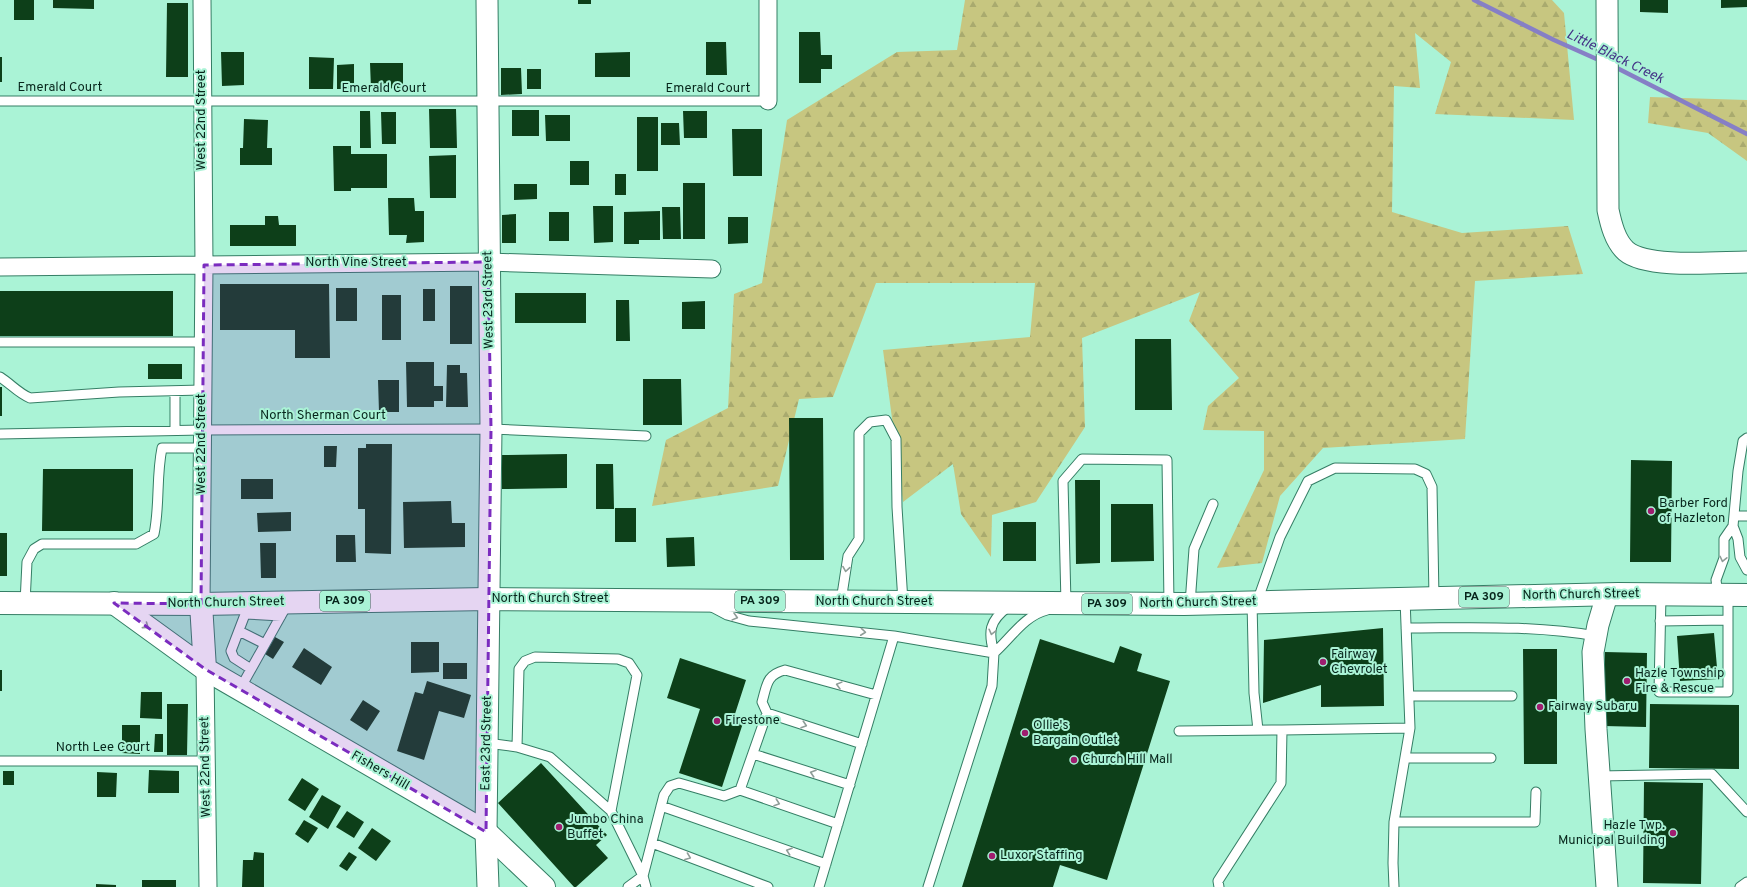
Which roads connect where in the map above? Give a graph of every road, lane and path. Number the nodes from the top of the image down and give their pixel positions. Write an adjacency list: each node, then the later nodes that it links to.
1 (202, 0): 6 (street, West 22nd Street)
2 (487, 0): 8 (street, West 23rd Street)
3 (768, 0): 7 (street)
4 (1607, 0): 10 (street)
5 (0, 101): 6 (lane, Emerald Court)
6 (202, 101): 8 (lane, Emerald Court); 11 (street, West 22nd Street)
7 (768, 101): 8 (lane, Emerald Court)
8 (487, 102): 9 (street, West 23rd Street)
9 (488, 262): 11 (street, North Vine Street); 13 (street, North Vine Street); 19 (street, West 23rd Street)
10 (1747, 262)
11 (204, 265): 12 (street, North Vine Street); 15 (street, West 22nd Street)
12 (0, 268)
13 (712, 269)
14 (0, 342): 15 (lane)
15 (203, 342): 17 (street, West 22nd Street)
16 (0, 377): 18 (lane)
17 (202, 390): 18 (lane); 21 (street, West 22nd Street)
18 (175, 391): 20 (lane)
19 (491, 429): 21 (lane, North Sherman Court); 23 (lane, North Sherman Court); 34 (street, West 23rd Street)
20 (175, 430): 21 (lane, North Sherman Court); 22 (lane, North Sherman Court)
21 (202, 430): 25 (street, West 22nd Street)
22 (0, 434)
23 (646, 436)
24 (1747, 438): 28 (lane)
25 (202, 448): 42 (lane); 45 (street, West 22nd Street)
26 (1213, 504): 46 (lane)
27 (1747, 516): 28 (lane)
28 (1733, 521): 29 (lane); 32 (lane, one-way to 32)
29 (1747, 570)
30 (1607, 595): 31 (main road, North Church Street / PA 309); 33 (main road, North Church Street / PA 309); 54 (street)
31 (1661, 595): 32 (main road, North Church Street / PA 309); 50 (lane)
32 (1731, 595): 49 (lane)
33 (1434, 598): 35 (main road, North Church Street / PA 309); 40 (lane)
34 (488, 599): 36 (main road, North Church Street / PA 309); 48 (main road, North Church Street / PA 309); 68 (street, East 23rd Street)
35 (1405, 599): 40 (main road, North Church Street / PA 309); 51 (lane)
36 (700, 600): 37 (main road, North Church Street / PA 309); 53 (lane, one-way to 53)
37 (841, 601): 38 (main road, North Church Street / PA 309); 38 (lane, one-way to 37)
38 (903, 602): 39 (main road, North Church Street / PA 309)
39 (1014, 602): 44 (main road, North Church Street / PA 309); 56 (lane, one-way to 56)
40 (1255, 602): 46 (main road, North Church Street / PA 309); 65 (lane)
41 (0, 603): 42 (main road, North Church Street / PA 309)
42 (25, 603): 43 (main road, North Church Street / PA 309)
43 (114, 603): 45 (main road, North Church Street / PA 309); 57 (main road, Fishers Hill, one-way to 57)
44 (1072, 603): 46 (main road, North Church Street / PA 309); 46 (lane); 56 (lane)
45 (201, 604): 47 (main road, North Church Street / PA 309); 57 (main road, West 22nd Street)
46 (1181, 604)
47 (247, 609): 48 (main road, North Church Street / PA 309); 52 (lane)
48 (285, 609): 55 (lane)
49 (1728, 620): 50 (lane); 50 (lane)
50 (1660, 621)
51 (1406, 628): 54 (lane); 61 (lane)
52 (239, 631): 55 (lane); 58 (lane)
53 (894, 636): 56 (lane); 60 (lane)
54 (1596, 636): 76 (street)
55 (265, 644): 58 (lane)
56 (994, 653): 97 (lane)
57 (205, 669): 59 (main road, Fishers Hill); 75 (street, West 22nd Street)
58 (250, 669): 59 (lane)
59 (240, 689): 85 (main road, Fishers Hill)
60 (876, 695): 63 (lane, one-way to 63); 69 (lane)
61 (1409, 696): 62 (lane); 64 (lane)
62 (1512, 696)
63 (767, 713): 69 (lane, one-way to 69); 71 (lane)
64 (1410, 728): 66 (lane); 72 (lane)
65 (1258, 730): 66 (lane); 67 (lane)
66 (1282, 730): 98 (lane)
67 (1179, 731)
68 (487, 744): 70 (lane); 85 (street, East 23rd Street)
69 (862, 744): 77 (lane)
70 (517, 747): 81 (lane); 81 (lane)
71 (753, 754): 77 (lane, one-way to 71); 78 (lane)
72 (1405, 758): 73 (lane); 83 (lane)
73 (1491, 758)
74 (0, 761): 75 (lane, North Lee Court)
75 (206, 761): 90 (street, West 22nd Street)
76 (1599, 776): 82 (lane); 100 (street)
77 (850, 785): 84 (lane)
78 (740, 790): 80 (lane); 84 (lane, one-way to 84)
79 (1536, 792): 83 (lane)
80 (661, 806): 86 (lane); 87 (lane, one-way to 80)
81 (611, 812): 88 (lane)
82 (1747, 812)
83 (1394, 822): 99 (lane)
84 (838, 824): 87 (lane)
85 (486, 832): 91 (street, East 23rd Street); 92 (main road, Fishers Hill)
86 (652, 843): 88 (lane); 95 (lane, one-way to 95)
87 (826, 864): 96 (lane)
88 (643, 876): 93 (lane); 94 (lane)
89 (1747, 882): 101 (lane)
90 (208, 887)
91 (488, 887)
92 (544, 887)
93 (628, 887)
94 (646, 887)
95 (768, 887)
96 (819, 887)
97 (928, 887)
98 (1219, 887)
99 (1394, 887)
100 (1607, 887)
101 (1740, 887)

